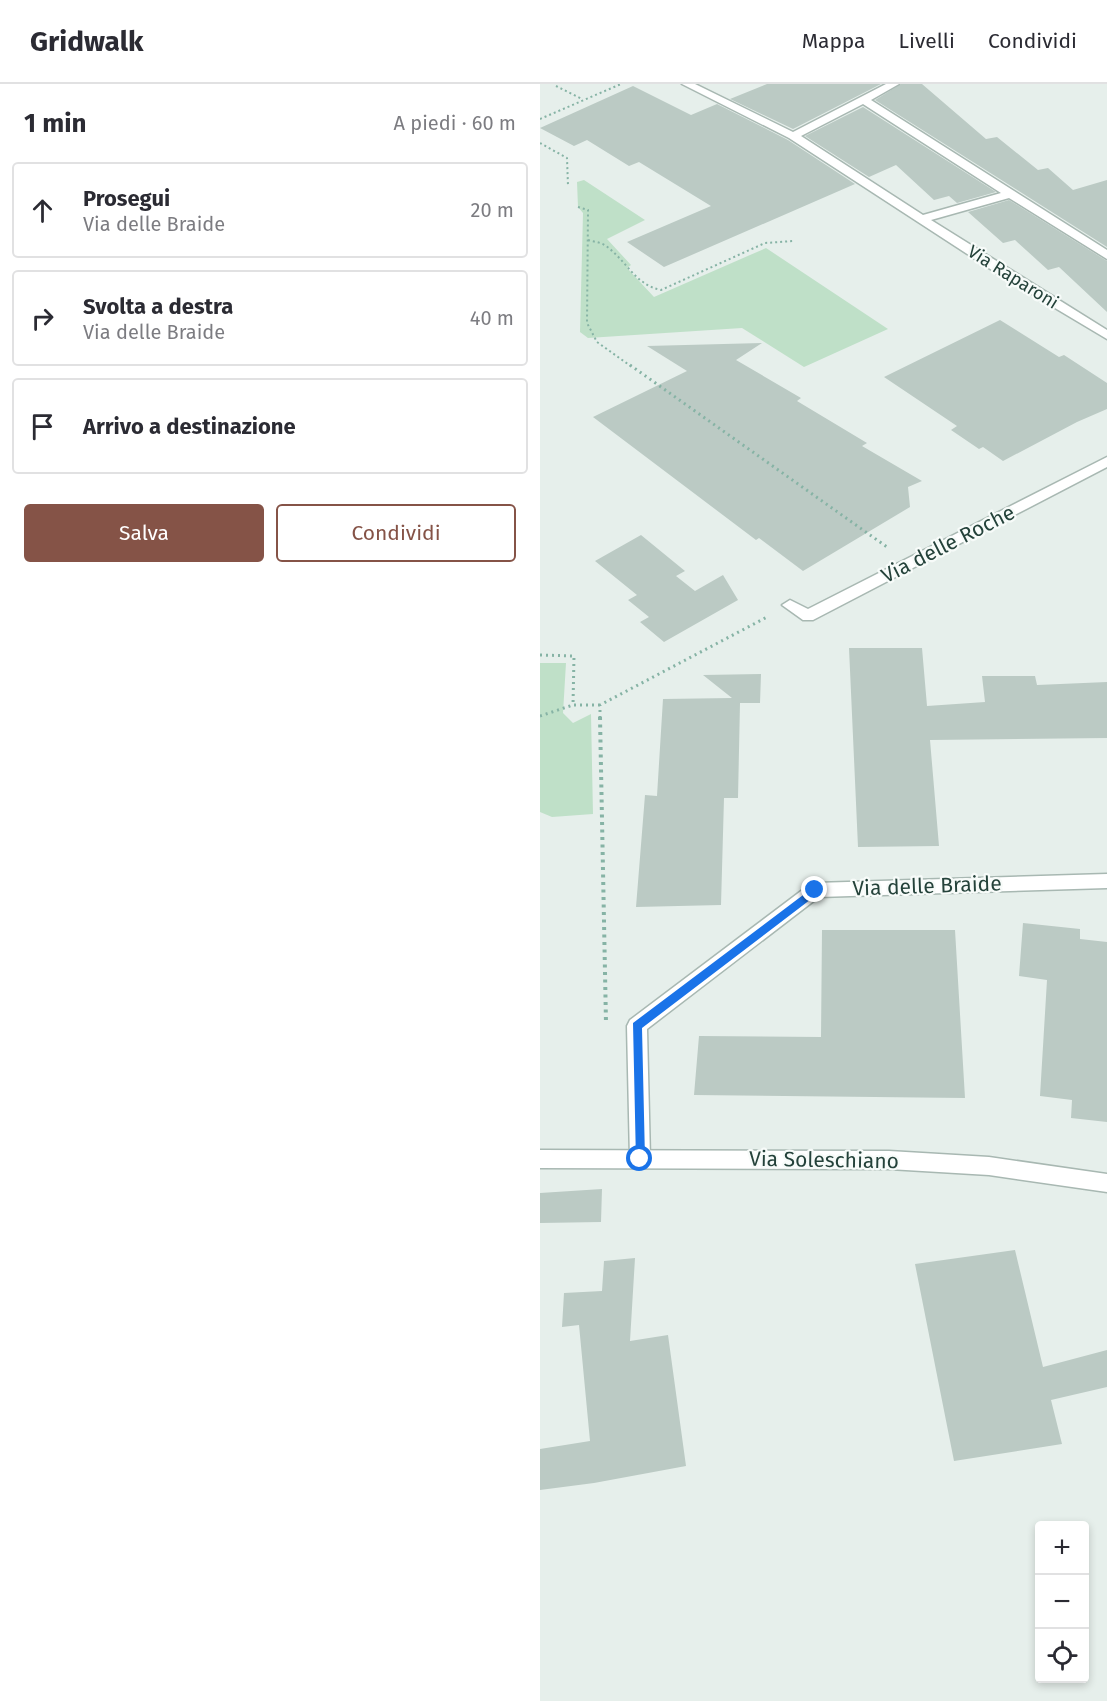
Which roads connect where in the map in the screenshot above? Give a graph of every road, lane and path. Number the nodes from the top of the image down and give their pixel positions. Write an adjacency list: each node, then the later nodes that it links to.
1 (621, 84): 5 (path)
2 (687, 84): 8 (street, Via Raparoni)
3 (894, 84): 6 (street)
4 (556, 86): 5 (path)
5 (583, 100): 7 (path)
6 (863, 100): 8 (street); 11 (street)
7 (540, 119)
8 (793, 136): 13 (street, Via Raparoni)
9 (540, 143): 10 (path)
10 (568, 186)
11 (1012, 193): 13 (street); 16 (street)
12 (578, 207): 14 (path)
13 (920, 219): 17 (street, Via Raparoni)
14 (588, 240): 15 (path); 19 (path)
15 (793, 241)
16 (1107, 255)
17 (1107, 335)
18 (1107, 461): 19 (street, Via delle Roche)
19 (910, 563): 20 (street, Via delle Roche)
20 (790, 605): 23 (path)
21 (540, 656): 22 (path)
22 (573, 705): 23 (path); 24 (path)
23 (600, 705): 26 (path)
24 (540, 716)
25 (1107, 881): 28 (street, Via delle Braide)
26 (606, 1027)
27 (540, 1159): 28 (street, Via Soleschiano)
28 (640, 1159): 29 (street, Via Soleschiano)
29 (1107, 1183)

